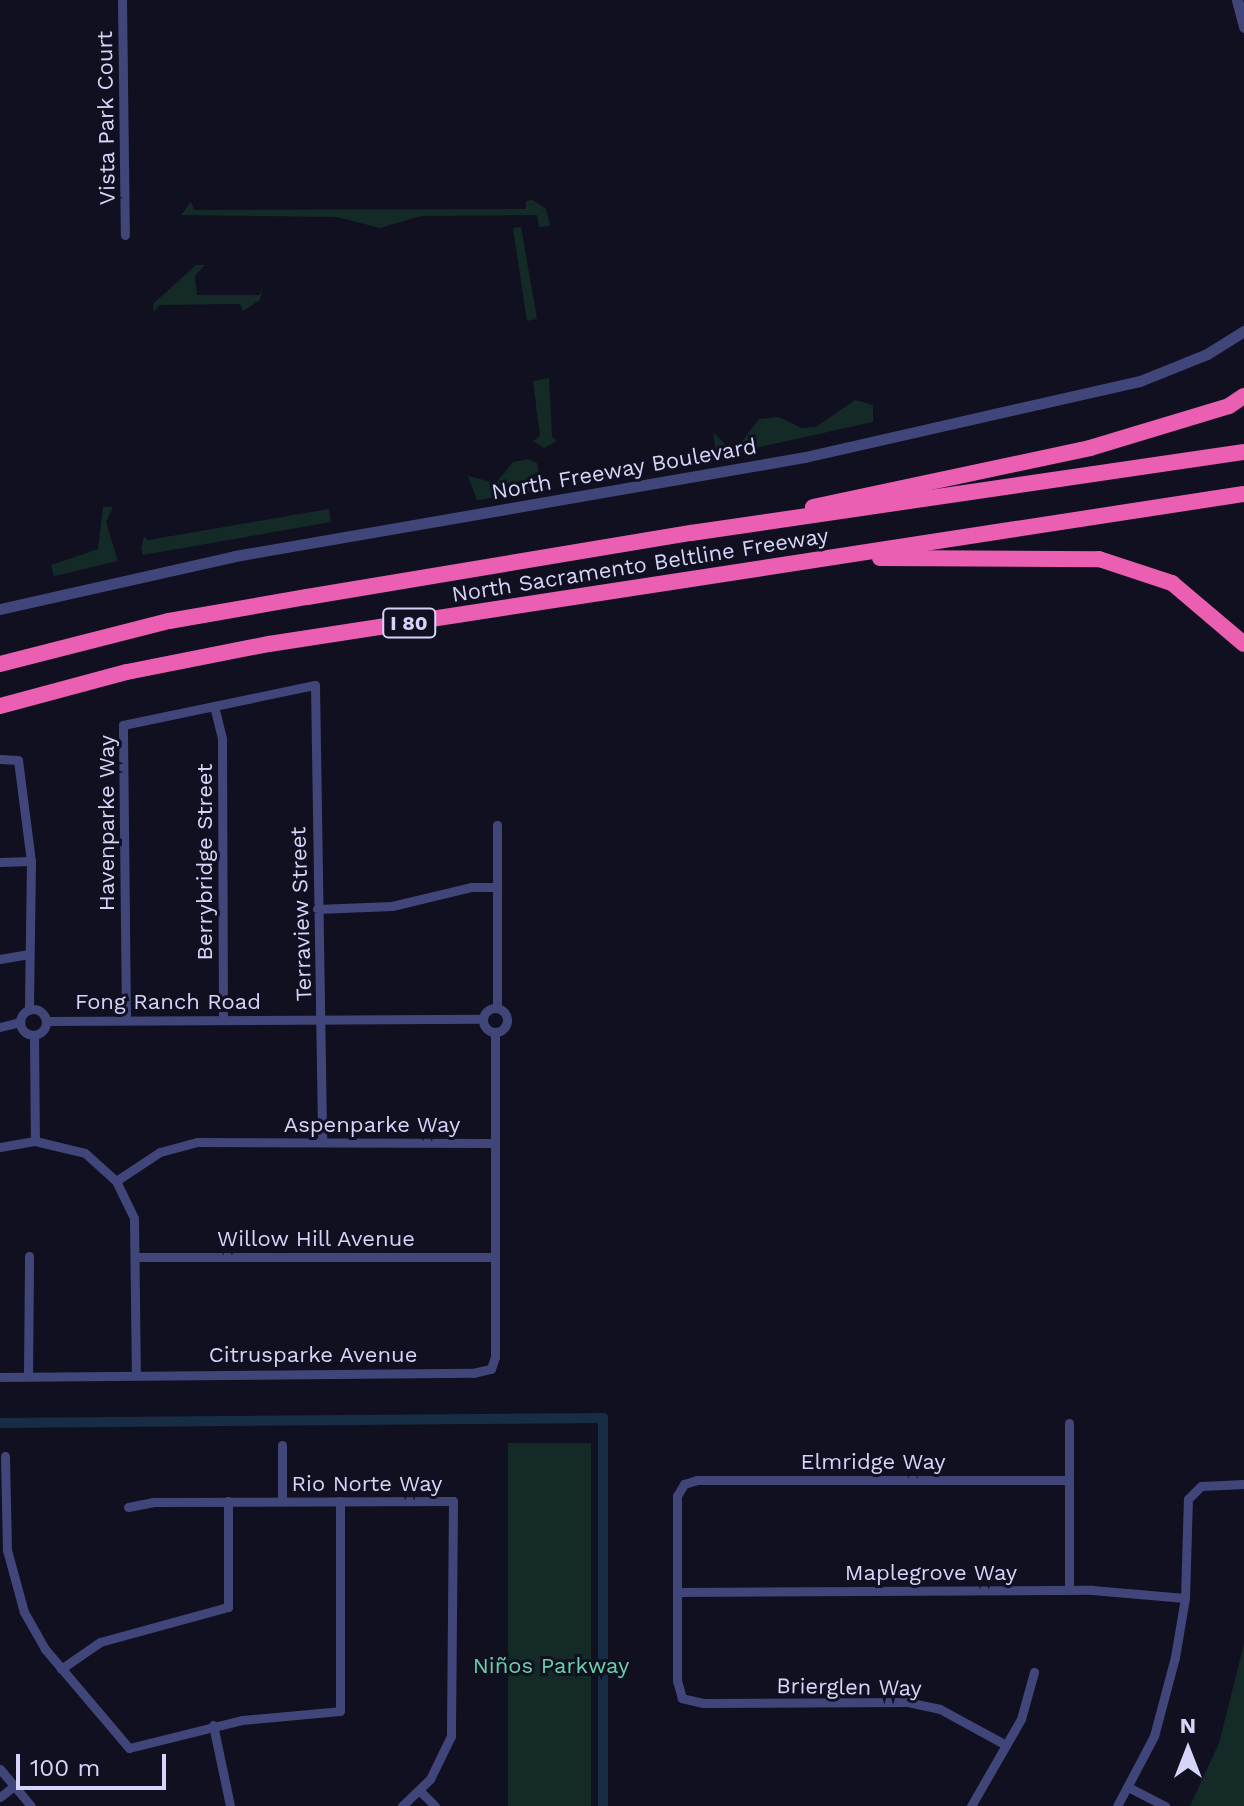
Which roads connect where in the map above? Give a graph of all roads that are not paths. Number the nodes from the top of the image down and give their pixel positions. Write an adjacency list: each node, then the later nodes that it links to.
1 (122, 0): 4 (street, Vista Park Court)
2 (1237, 0): 3 (street)
3 (1244, 27)
4 (125, 235)
5 (1244, 331): 11 (street, North Freeway Boulevard)
6 (1244, 396): 9 (highway)
7 (1244, 449): 9 (highway, North Sacramento Beltline Freeway / I 80)
8 (1244, 494): 10 (highway, North Sacramento Beltline Freeway / I 80)
9 (691, 533): 13 (highway, North Sacramento Beltline Freeway / I 80)
10 (822, 559): 12 (highway); 15 (highway, North Sacramento Beltline Freeway / I 80)
11 (0, 609)
12 (1244, 644)
13 (0, 664)
14 (315, 685): 16 (street, Havenparke Way); 22 (street, Terraview Street)
15 (0, 706)
16 (214, 706): 28 (street, Berrybridge Street); 30 (street, Havenparke Way)
17 (0, 759): 19 (street)
18 (497, 825): 21 (street)
19 (31, 861): 20 (street); 23 (street)
20 (0, 862)
21 (496, 887): 22 (street); 25 (street)
22 (317, 909): 27 (street, Terraview Street)
23 (29, 954): 24 (street); 26 (street)
24 (0, 959)
25 (497, 1008): 29 (street); 34 (street)
26 (29, 1010): 31 (street); 32 (street)
27 (322, 1018): 28 (street, Fong Ranch Road); 29 (street, Fong Ranch Road); 37 (street, Terraview Street)
28 (223, 1019): 30 (street, Fong Ranch Road)
29 (482, 1019): 34 (street)
30 (126, 1020): 31 (street, Fong Ranch Road)
31 (46, 1021): 35 (street)
32 (20, 1022): 33 (street); 35 (street)
33 (0, 1027)
34 (495, 1033): 38 (street)
35 (34, 1035): 36 (street)
36 (35, 1141): 39 (street); 40 (street)
37 (322, 1142): 38 (street, Aspenparke Way); 40 (street, Aspenparke Way)
38 (495, 1143): 43 (street)
39 (0, 1147)
40 (116, 1181): 42 (street)
41 (29, 1256): 45 (street)
42 (137, 1257): 43 (street, Willow Hill Avenue); 44 (street)
43 (494, 1257): 44 (street, Citrusparke Avenue)
44 (136, 1373): 45 (street, Citrusparke Avenue)
45 (28, 1376): 46 (street, Citrusparke Avenue)
46 (0, 1377)
47 (1069, 1423): 50 (street)
48 (282, 1445): 53 (street)
49 (5, 1456): 55 (street)
50 (1069, 1480): 57 (street); 58 (street, Elmridge Way)
51 (1244, 1484): 59 (street)
52 (228, 1501): 53 (street, Rio Norte Way); 56 (street, Rio Norte Way); 60 (street)
53 (282, 1501): 54 (street, Rio Norte Way)
54 (340, 1501): 62 (street); 67 (street, Rio Norte Way)
55 (3, 1503): 60 (street)
56 (128, 1507)
57 (1069, 1590): 58 (street, Maplegrove Way); 59 (street, Maplegrove Way)
58 (677, 1592): 63 (street, Brierglen Way)
59 (1185, 1598): 66 (street)
60 (61, 1669): 62 (street)
61 (1034, 1672): 63 (street)
62 (213, 1725): 70 (street)
63 (1006, 1745): 73 (street)
64 (0, 1769): 65 (street)
65 (14, 1786): 68 (street); 69 (street)
66 (1128, 1787): 74 (street); 75 (street)
67 (420, 1791): 71 (street); 72 (street)
68 (0, 1797)
69 (31, 1806)
70 (230, 1806)
71 (402, 1806)
72 (435, 1806)
73 (971, 1806)
74 (1117, 1806)
75 (1165, 1806)

